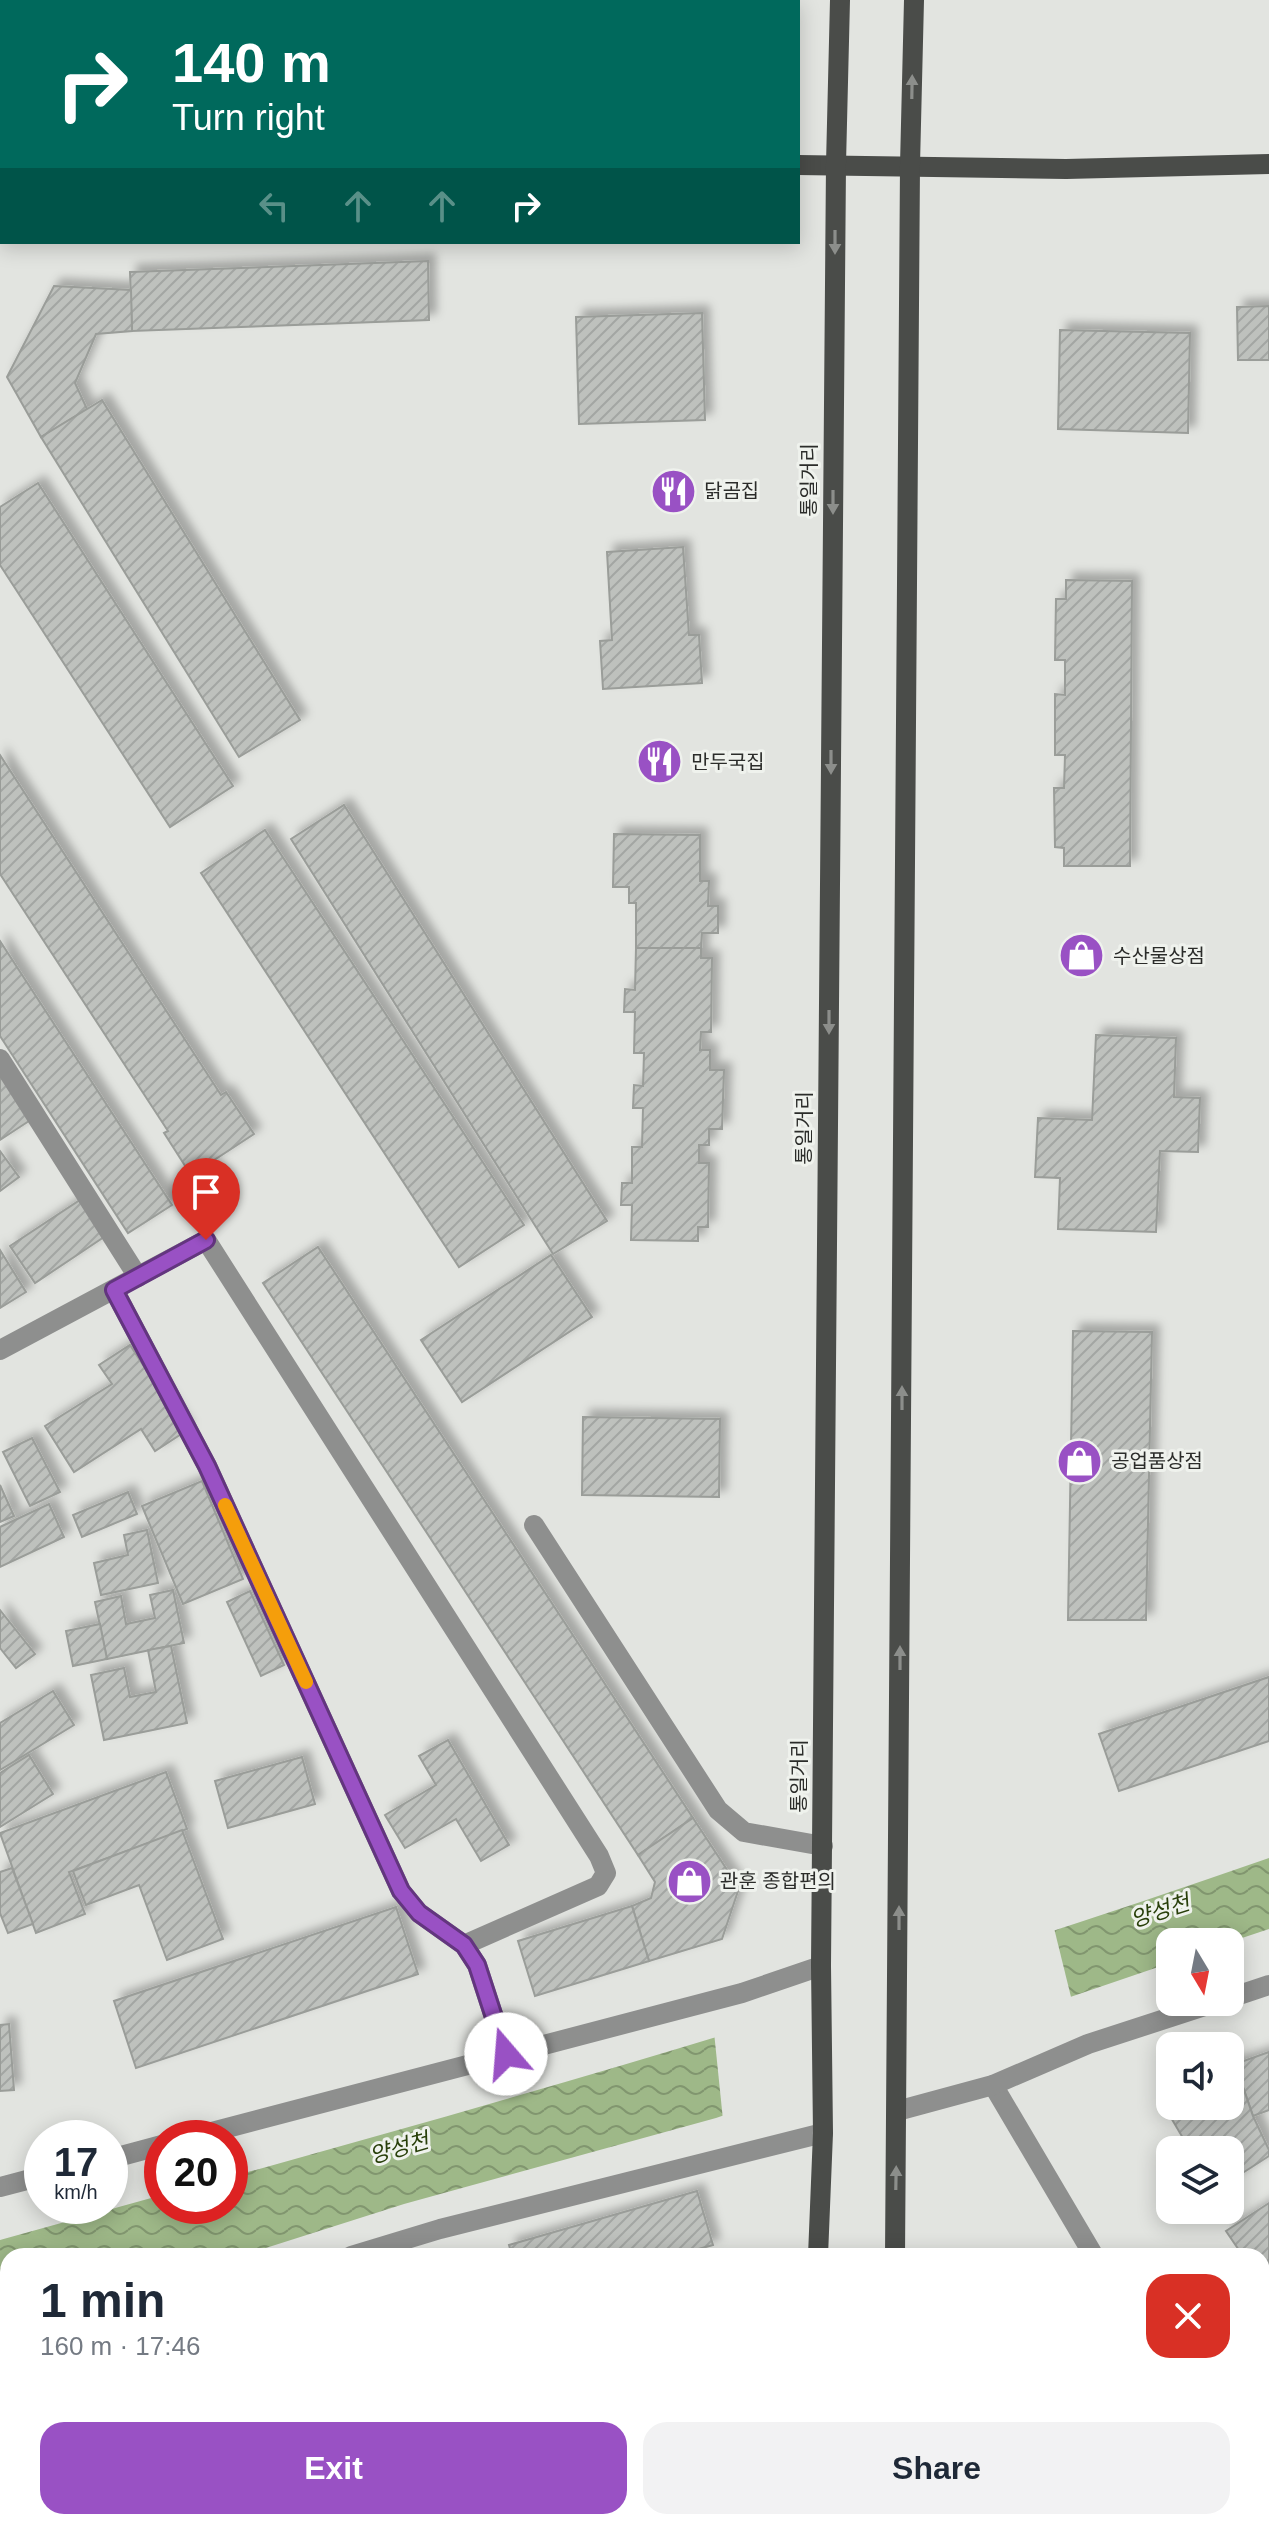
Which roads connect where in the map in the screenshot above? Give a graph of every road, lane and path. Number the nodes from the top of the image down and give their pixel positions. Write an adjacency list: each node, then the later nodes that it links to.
1 (840, 0): 3 (main road, 통일거리)
2 (914, 0): 6 (main road, one-way to 2)
3 (836, 164): 5 (main road); 6 (main road); 12 (main road, 통일거리, one-way to 12)
4 (1269, 164): 6 (main road)
5 (800, 165)
6 (910, 165): 20 (main road, one-way to 6)
7 (0, 1059): 8 (street)
8 (138, 1277): 9 (street); 13 (street)
9 (114, 1290): 10 (street); 13 (street)
10 (0, 1350)
11 (534, 1525): 12 (street)
12 (823, 1846): 14 (main road, 통일거리)
13 (464, 1945): 18 (street)
14 (821, 1966): 18 (street); 22 (main road, 통일거리)
15 (1269, 1985): 16 (street)
16 (1244, 1993)
17 (1174, 2016): 19 (street)
18 (506, 2054): 21 (street)
19 (993, 2085): 20 (street); 28 (street)
20 (897, 2111): 27 (main road, one-way to 20)
21 (248, 2122)
22 (823, 2133): 25 (street); 26 (main road, 통일거리)
23 (24, 2181): 24 (street)
24 (0, 2187)
25 (377, 2248)
26 (818, 2248)
27 (895, 2248)
28 (1089, 2248)

